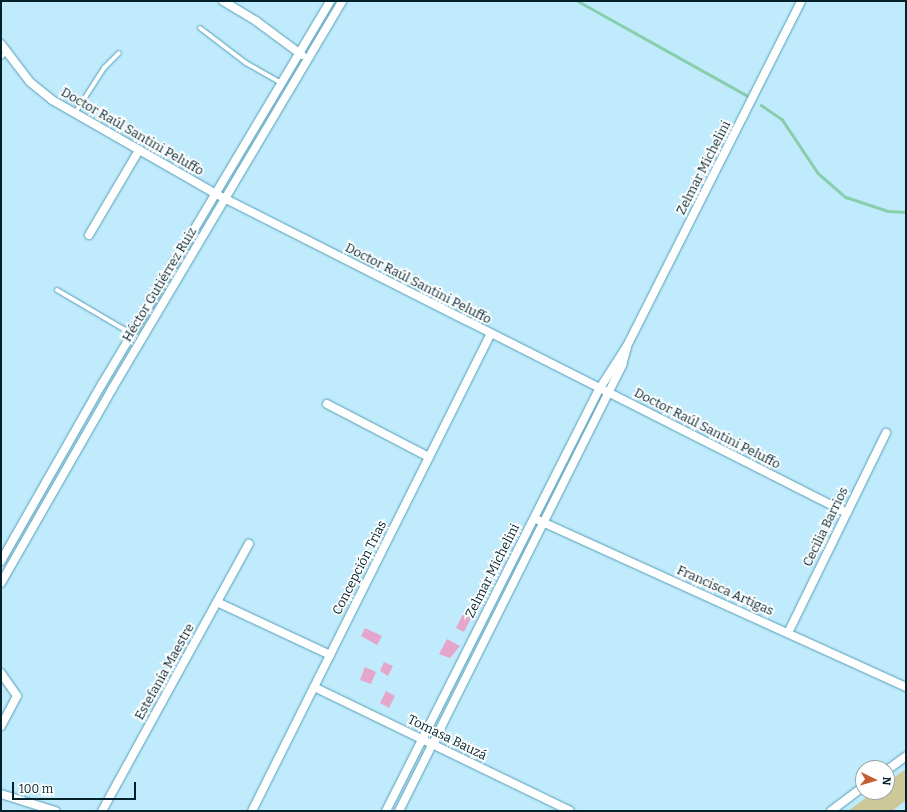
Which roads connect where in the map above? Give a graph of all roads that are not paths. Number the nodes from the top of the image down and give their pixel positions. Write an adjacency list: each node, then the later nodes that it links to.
1 (223, 1): 8 (street)
2 (330, 1): 8 (street, Héctor Gutiérrez Ruiz)
3 (342, 1): 10 (street, Héctor Gutiérrez Ruiz)
4 (801, 1): 19 (street, Zelmar Michelini)
5 (200, 28): 11 (lane)
6 (1, 44): 9 (street, Doctor Raúl Santini Peluffo)
7 (119, 53): 12 (lane)
8 (299, 53): 10 (street); 11 (street, Héctor Gutiérrez Ruiz)
9 (4, 54): 12 (street, Doctor Raúl Santini Peluffo)
10 (308, 58): 30 (street, Héctor Gutiérrez Ruiz)
11 (281, 83): 14 (street, Héctor Gutiérrez Ruiz)
12 (75, 113): 13 (street, Doctor Raúl Santini Peluffo)
13 (139, 150): 14 (street, Doctor Raúl Santini Peluffo); 15 (street)
14 (216, 194): 17 (street, Héctor Gutiérrez Ruiz); 18 (street, Doctor Raúl Santini Peluffo)
15 (89, 235)
16 (57, 290): 17 (lane)
17 (132, 334): 29 (street, Héctor Gutiérrez Ruiz)
18 (490, 335): 20 (street, Doctor Raúl Santini Peluffo); 24 (street, Concepción Trias)
19 (627, 346): 20 (street, Zelmar Michelini); 21 (street, Zelmar Michelini)
20 (600, 388): 21 (street, Doctor Raúl Santini Peluffo); 26 (street, Zelmar Michelini)
21 (608, 392): 25 (street, Doctor Raúl Santini Peluffo); 27 (street, Zelmar Michelini)
22 (327, 404): 24 (street)
23 (886, 433): 25 (street, Cecilia Barrios)
24 (429, 456): 34 (street, Concepción Trias)
25 (847, 513): 33 (street, Cecilia Barrios)
26 (534, 517): 27 (street, Francisca Artigas); 39 (street, Zelmar Michelini)
27 (543, 522): 33 (street, Francisca Artigas); 40 (street, Zelmar Michelini)
28 (249, 544): 32 (street, Estefanía Maestre)
29 (2, 556): 30 (street)
30 (14, 561): 31 (street, Héctor Gutiérrez Ruiz)
31 (1, 583)
32 (217, 602): 34 (street); 46 (street, Estefanía Maestre)
33 (788, 633): 37 (street, Francisca Artigas)
34 (330, 656): 36 (street, Concepción Trias)
35 (1, 673): 38 (street)
36 (314, 686): 39 (street, Tomasa Bauzá); 47 (street, Concepción Trias)
37 (906, 687)
38 (1, 726)
39 (422, 739): 40 (street, Tomasa Bauzá); 48 (street, Zelmar Michelini)
40 (432, 744): 49 (street, Zelmar Michelini); 50 (street, Tomasa Bauzá)
41 (906, 756): 42 (street)
42 (895, 764)
43 (855, 793): 51 (street)
44 (1, 794): 45 (street)
45 (55, 811)
46 (102, 811)
47 (252, 811)
48 (386, 811)
49 (399, 811)
50 (570, 811)
51 (830, 811)

